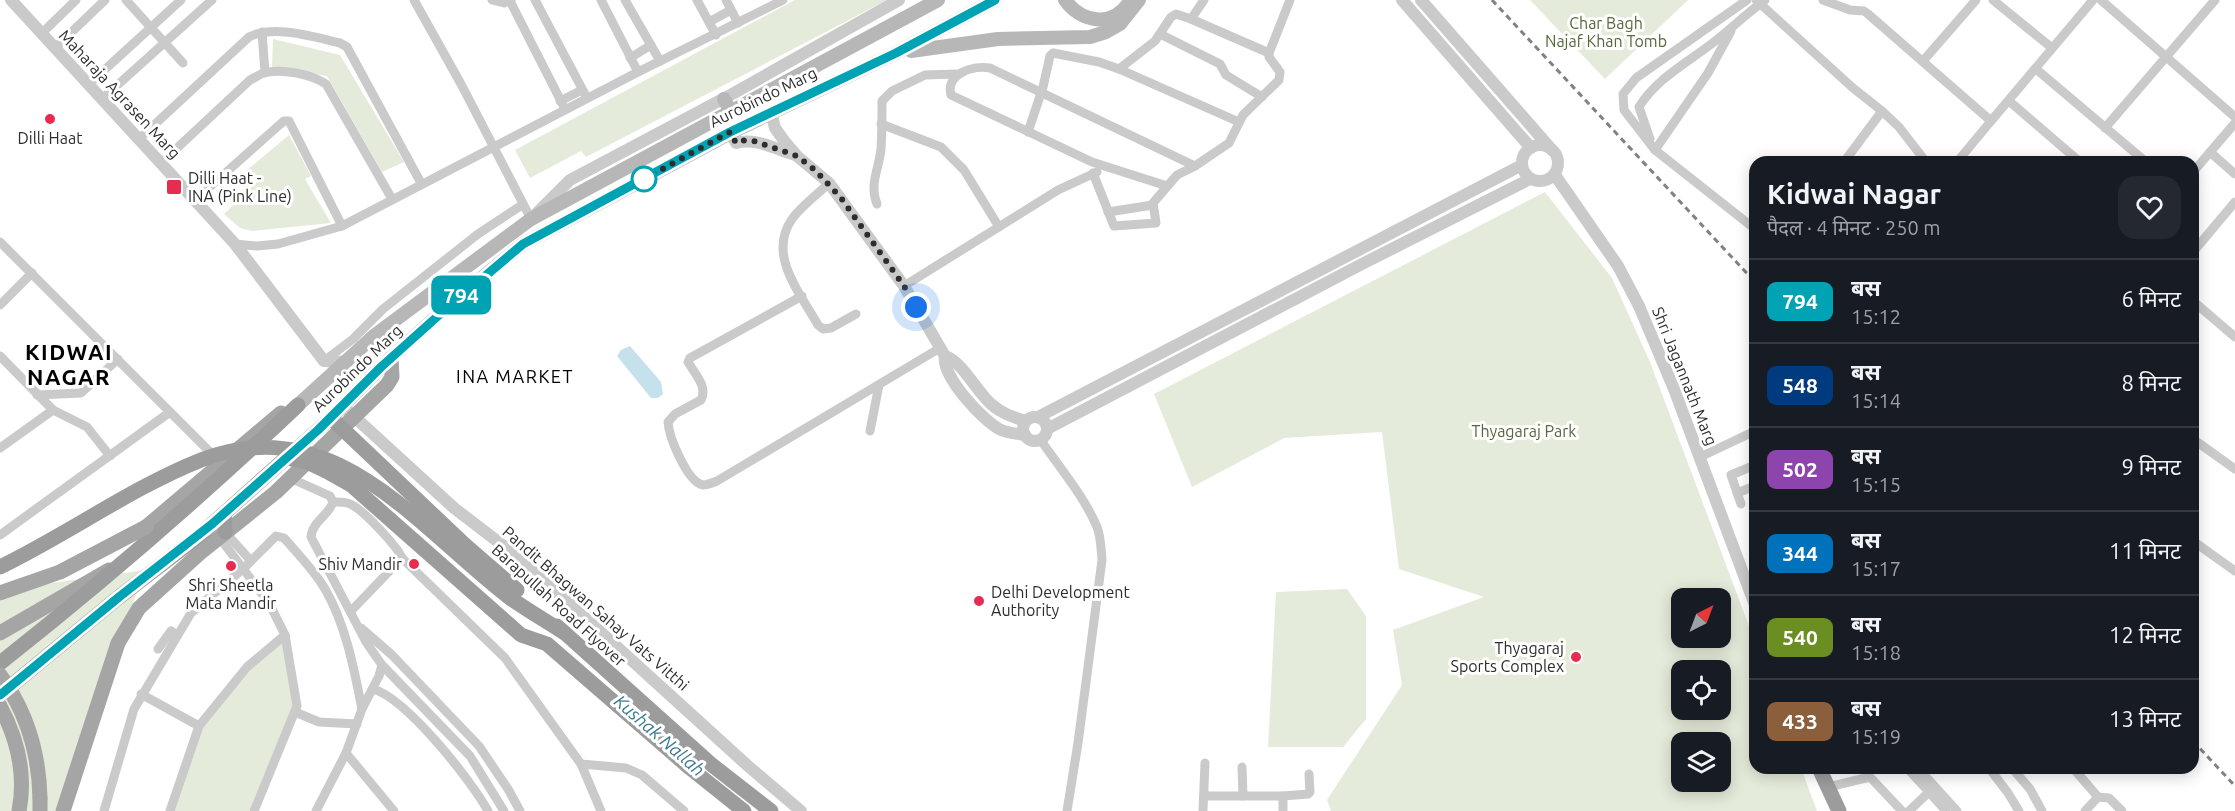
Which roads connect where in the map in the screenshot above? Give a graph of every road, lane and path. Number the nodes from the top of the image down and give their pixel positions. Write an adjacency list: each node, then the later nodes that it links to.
1 (11, 0): 44 (street, Maharaja Agrasen Marg)
2 (76, 0): 38 (street)
3 (105, 0): 47 (street)
4 (126, 0): 42 (street)
5 (181, 0): 42 (street)
6 (212, 0): 48 (street)
7 (414, 0): 86 (street)
8 (492, 0): 9 (street)
9 (511, 0): 73 (street)
10 (535, 0): 68 (street)
11 (601, 0): 55 (street)
12 (625, 0): 49 (street)
13 (697, 0): 39 (street)
14 (726, 0): 35 (street)
15 (783, 0): 40 (street)
16 (899, 0): 71 (street, Aurobindo Marg)
17 (915, 0): 36 (main road)
18 (938, 0): 36 (main road, Aurobindo Marg)
19 (995, 0): 52 (main road, Aurobindo Marg)
20 (1065, 0): 21 (main road)
21 (1131, 0)
22 (1139, 0): 52 (main road)
23 (1204, 0): 37 (street)
24 (1290, 0): 53 (street)
25 (1402, 0): 87 (street)
26 (1421, 0): 88 (street)
27 (1747, 0): 89 (street)
28 (1823, 0): 57 (street)
29 (1976, 0): 57 (street)
30 (1993, 0): 51 (street)
31 (2093, 0): 51 (street)
32 (2102, 0): 54 (street)
33 (2215, 0): 54 (street)
34 (1760, 1): 41 (street); 74 (street)
35 (731, 10): 39 (street); 40 (street)
36 (906, 16): 75 (main road, Aurobindo Marg)
37 (1191, 19): 46 (street); 53 (street)
38 (52, 22): 44 (street); 47 (street)
39 (709, 22): 45 (street)
40 (738, 23): 45 (street)
41 (1734, 26): 89 (street); 89 (street)
42 (151, 27): 48 (street); 64 (street)
43 (262, 32): 62 (street); 85 (street); 106 (street)
44 (42, 33): 50 (street, Maharaja Agrasen Marg)
45 (716, 34): 56 (street)
46 (1160, 34): 59 (street); 69 (street)
47 (65, 38): 50 (street)
48 (165, 43): 58 (street); 66 (street)
49 (651, 45): 55 (street); 56 (street)
50 (55, 48): 65 (street, Maharaja Agrasen Marg)
51 (2052, 48): 60 (street)
52 (896, 53): 76 (main road, Aurobindo Marg)
53 (1269, 53): 69 (street)
54 (2165, 56): 77 (street); 82 (street)
55 (630, 58): 61 (street)
56 (660, 61): 61 (street)
57 (1923, 61): 78 (street)
58 (183, 63)
59 (1119, 69): 67 (street); 79 (street)
60 (2036, 69): 72 (street); 82 (street)
61 (638, 72): 68 (street)
62 (266, 73): 97 (street); 109 (street)
63 (957, 74): 67 (street); 81 (street); 83 (street)
64 (99, 75): 65 (street); 66 (street)
65 (89, 84): 70 (street, Maharaja Agrasen Marg)
66 (112, 90): 70 (street)
67 (1042, 92): 83 (street); 100 (street)
68 (584, 94): 73 (street)
69 (1262, 97): 79 (street)
70 (102, 99): 85 (street, Maharaja Agrasen Marg)
71 (724, 99): 75 (main road); 116 (street, Aurobindo Marg)
72 (2009, 101): 78 (street); 95 (street)
73 (563, 105): 86 (street)
74 (1882, 111): 92 (street); 93 (street)
75 (731, 112): 116 (main road, Aurobindo Marg)
76 (771, 112): 84 (main road, Aurobindo Marg); 91 (street)
77 (2235, 117)
78 (1991, 121): 94 (street)
79 (1239, 122): 100 (street)
80 (2235, 123): 90 (street)
81 (881, 124): 113 (street); 119 (street)
82 (2105, 128): 96 (street)
83 (1028, 132): 101 (street)
84 (733, 138): 91 (street); 134 (main road, Aurobindo Marg)
85 (139, 139): 97 (street, Maharaja Agrasen Marg)
86 (494, 146): 106 (street); 114 (street)
87 (1531, 148): 88 (street); 98 (street)
88 (1552, 150): 103 (street)
89 (1654, 150): 117 (street)
90 (2210, 152): 99 (street); 104 (street)
91 (797, 156): 107 (street)
92 (1848, 156)
93 (1921, 156)
94 (1962, 156)
95 (2071, 156)
96 (2139, 156)
97 (161, 163): 110 (street, Maharaja Agrasen Marg)
98 (1522, 165): 105 (street); 123 (street)
99 (2199, 165)
100 (1195, 166): 108 (street)
101 (1112, 170): 102 (street); 108 (street)
102 (1093, 173): 115 (street); 119 (street)
103 (1555, 174): 105 (street); 154 (street, Shri Jagannath Marg)
104 (2235, 174)
105 (1530, 178): 125 (street)
106 (421, 183): 109 (street)
107 (829, 183): 126 (street); 127 (street)
108 (1167, 186): 112 (street)
109 (392, 199): 118 (street)
110 (195, 200): 118 (street); 121 (street, Maharaja Agrasen Marg)
111 (2235, 202): 122 (street)
112 (1153, 203): 115 (street); 115 (street)
113 (877, 204)
114 (522, 205): 116 (street); 136 (street, Aurobindo Marg)
115 (1108, 212)
116 (531, 219): 137 (main road, Aurobindo Marg)
117 (1749, 224)
118 (342, 226): 121 (street)
119 (999, 227): 126 (street)
120 (0, 243): 124 (street)
121 (236, 244): 136 (street, Maharaja Agrasen Marg)
122 (2199, 245)
123 (1322, 270): 125 (street); 144 (street)
124 (32, 273): 128 (street); 135 (street)
125 (1328, 282): 148 (street)
126 (904, 286): 132 (street)
127 (802, 296): 130 (street); 138 (street)
128 (0, 305)
129 (2199, 306): 131 (street)
130 (856, 315)
131 (2235, 337)
132 (942, 352): 138 (street); 145 (street); 150 (street)
133 (0, 356): 139 (street)
134 (391, 358): 142 (main road)
135 (118, 359): 139 (street); 143 (street)
136 (324, 362): 137 (street)
137 (346, 362): 140 (main road, Aurobindo Marg)
138 (879, 385): 147 (street)
139 (38, 395): 141 (street)
140 (298, 405): 157 (main road); 171 (highway, Aurobindo Marg)
141 (53, 410): 152 (street); 153 (street)
142 (348, 411): 146 (main road); 228 (street, Pandit Bhagwan Sahay Vats Vitthi)
143 (170, 412): 153 (street); 157 (street)
144 (1038, 417): 145 (street); 148 (street)
145 (1025, 421): 150 (street)
146 (336, 423): 155 (main road, Aurobindo Marg); 156 (main road); 179 (highway, Barapullah Road Flyover, bridge)
147 (870, 431)
148 (1043, 434): 150 (street); 229 (street)
149 (1749, 434): 154 (street)
150 (1024, 435)
151 (2199, 443): 159 (street)
152 (0, 448)
153 (110, 456): 166 (street)
154 (1700, 457): 175 (street, Shri Jagannath Marg)
155 (286, 458): 156 (highway); 165 (highway, Aurobindo Marg)
156 (307, 462): 160 (main road); 226 (highway, bridge)
157 (221, 463): 176 (main road, bridge)
158 (1749, 466): 162 (street)
159 (2235, 469)
160 (290, 478): 163 (street); 168 (main road)
161 (1749, 488): 162 (street)
162 (1737, 493): 164 (street)
163 (333, 501): 170 (street); 177 (street)
164 (1740, 504)
165 (224, 514): 167 (highway, Aurobindo Marg); 168 (highway)
166 (0, 535)
167 (200, 535): 168 (highway); 189 (highway, Aurobindo Marg)
168 (222, 535): 172 (street); 215 (main road)
169 (2199, 545): 174 (street)
170 (402, 558): 177 (street); 196 (street)
171 (117, 565): 180 (main road); 184 (highway, Aurobindo Marg)
172 (247, 565): 181 (street); 182 (street); 191 (street)
173 (0, 567): 179 (highway, bridge)
174 (2235, 571)
175 (1749, 589)
176 (0, 592)
177 (351, 611): 178 (street)
178 (358, 626): 185 (street); 223 (street)
179 (563, 632): 227 (highway, Barapullah Road Flyover, bridge)
180 (0, 633)
181 (177, 635): 183 (street); 188 (street)
182 (285, 635): 192 (street); 194 (street)
183 (158, 649)
184 (0, 663)
185 (382, 665): 187 (street); 222 (street)
186 (0, 675): 214 (main road, bridge)
187 (374, 689): 191 (street); 221 (street)
188 (141, 694): 194 (street); 216 (street)
189 (0, 695)
190 (0, 706): 213 (main road)
191 (363, 709): 193 (street)
192 (295, 712): 193 (street); 218 (street)
193 (357, 724): 195 (street)
194 (199, 726): 217 (street)
195 (346, 753): 219 (street); 220 (street)
196 (581, 764): 224 (street); 225 (street)
197 (1204, 764): 209 (street)
198 (1242, 767): 210 (street)
199 (1310, 774): 211 (street)
200 (1816, 774): 232 (street)
201 (1822, 774): 207 (highway)
202 (1912, 774): 208 (street)
203 (1923, 774): 237 (street)
204 (1994, 774): 238 (street)
205 (2017, 774): 239 (street)
206 (2078, 774): 212 (street)
207 (1829, 788): 233 (highway); 234 (street)
208 (1929, 792): 235 (street); 236 (street)
209 (1204, 796): 210 (street); 230 (street)
210 (1243, 796): 211 (street)
211 (1283, 796): 231 (street)
212 (2098, 797): 240 (street); 241 (street)
213 (20, 804)
214 (40, 805)
215 (63, 811)
216 (104, 811)
217 (170, 811)
218 (254, 811)
219 (316, 811)
220 (394, 811)
221 (488, 811)
222 (504, 811)
223 (520, 811)
224 (601, 811)
225 (684, 811)
226 (744, 811)
227 (771, 811)
228 (801, 811)
229 (1067, 811)
230 (1203, 811)
231 (1283, 811)
232 (1831, 811)
233 (1839, 811)
234 (1902, 811)
235 (1910, 811)
236 (1946, 811)
237 (1957, 811)
238 (2019, 811)
239 (2042, 811)
240 (2085, 811)
241 (2122, 811)

